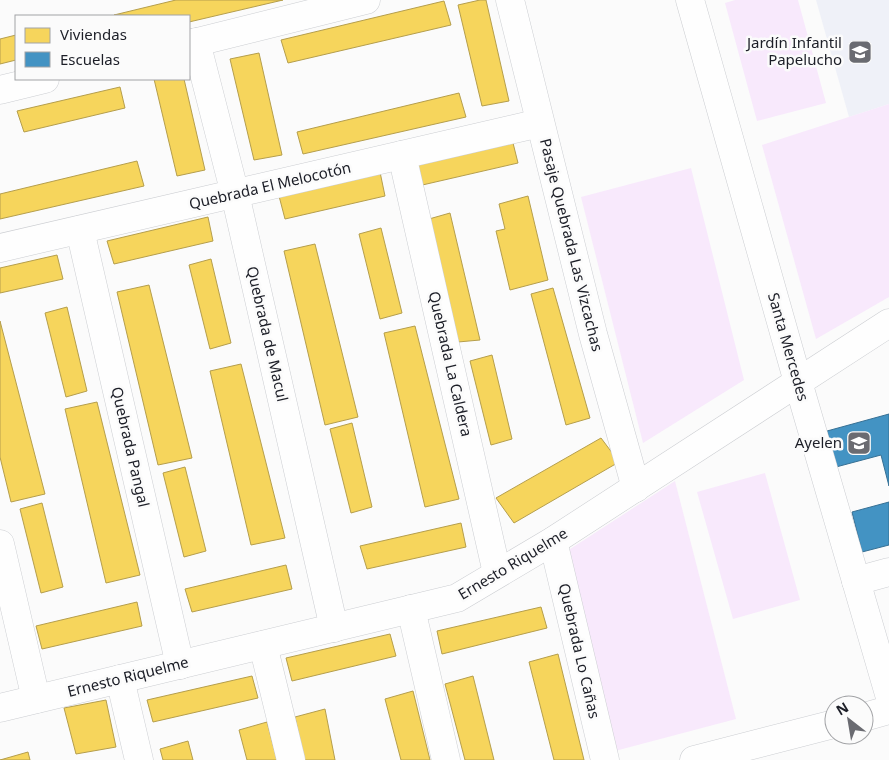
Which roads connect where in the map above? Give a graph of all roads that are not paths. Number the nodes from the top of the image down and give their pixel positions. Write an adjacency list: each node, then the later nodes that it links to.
1 (366, 0): 4 (street)
2 (510, 0): 7 (street, Pasaje Quebrada Las Vizcachas)
3 (690, 0): 13 (street, Santa Mercedes)
4 (193, 43): 9 (street, Quebrada de Macul)
5 (40, 80): 6 (street)
6 (0, 90)
7 (540, 123): 8 (street, Quebrada El Melocotón); 14 (street, Pasaje Quebrada Las Vizcachas)
8 (402, 155): 9 (street, Quebrada El Melocotón); 18 (street, Quebrada La Caldera)
9 (235, 194): 10 (street, Quebrada El Melocotón); 21 (street, Quebrada de Macul)
10 (80, 230): 11 (street, Quebrada El Melocotón); 23 (street, Quebrada Pangal)
11 (0, 248)
12 (889, 323): 13 (street, Ernesto Riquelme)
13 (798, 382): 14 (street, Ernesto Riquelme); 19 (street, Santa Mercedes)
14 (636, 488): 15 (street, Ernesto Riquelme)
15 (553, 541): 18 (street, Ernesto Riquelme); 34 (street, Quebrada Lo Cañas)
16 (0, 544): 26 (street)
17 (889, 572): 19 (street)
18 (498, 573): 20 (street, Ernesto Riquelme)
19 (856, 581): 25 (street, Santa Mercedes)
20 (411, 609): 21 (street, Ernesto Riquelme); 33 (street)
21 (334, 628): 22 (street, Ernesto Riquelme)
22 (263, 645): 23 (street, Ernesto Riquelme); 32 (street)
23 (180, 665): 24 (street, Ernesto Riquelme)
24 (120, 679): 26 (street, Ernesto Riquelme); 31 (street)
25 (889, 694)
26 (36, 700): 27 (street, Ernesto Riquelme)
27 (0, 708)
28 (889, 710): 29 (street)
29 (874, 714)
30 (824, 727): 35 (street)
31 (139, 760)
32 (291, 760)
33 (446, 760)
34 (605, 760)
35 (694, 760)

